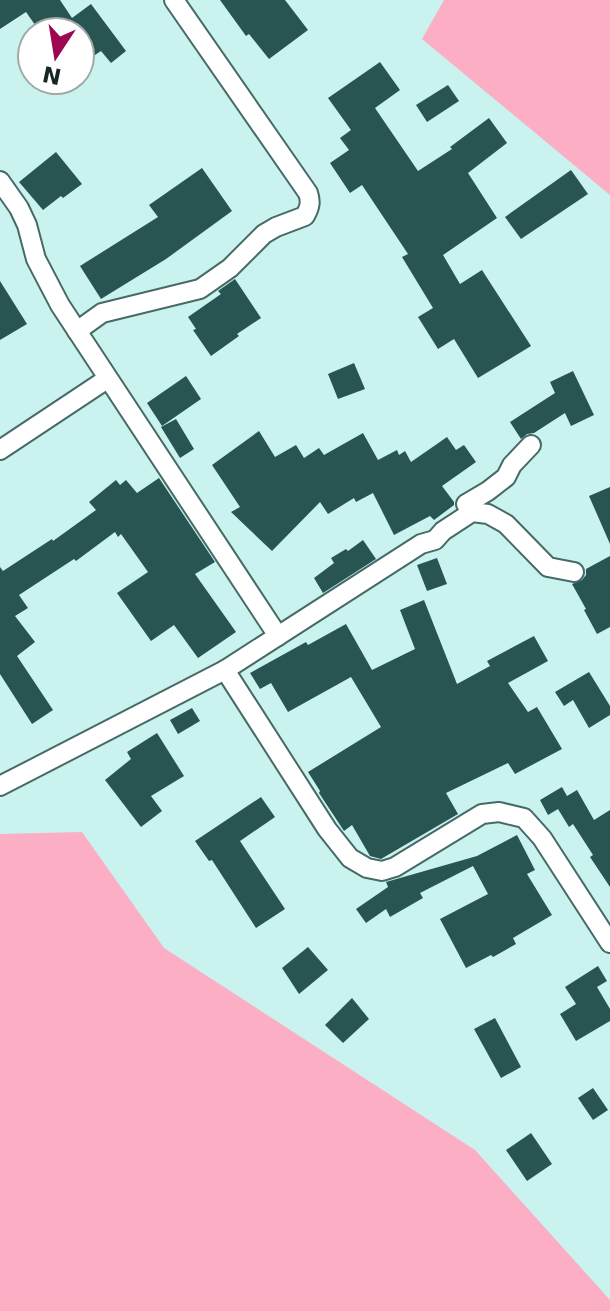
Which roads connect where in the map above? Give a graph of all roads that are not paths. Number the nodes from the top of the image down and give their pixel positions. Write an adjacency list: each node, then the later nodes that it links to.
1 (174, 0): 3 (street)
2 (0, 181): 3 (street)
3 (77, 331): 4 (street)
4 (107, 379): 6 (street); 9 (street)
5 (531, 445): 7 (street)
6 (0, 450)
7 (472, 512): 8 (street); 9 (street)
8 (574, 572)
9 (278, 636): 10 (street)
10 (225, 670): 11 (street); 12 (street)
11 (0, 786)
12 (610, 943)

